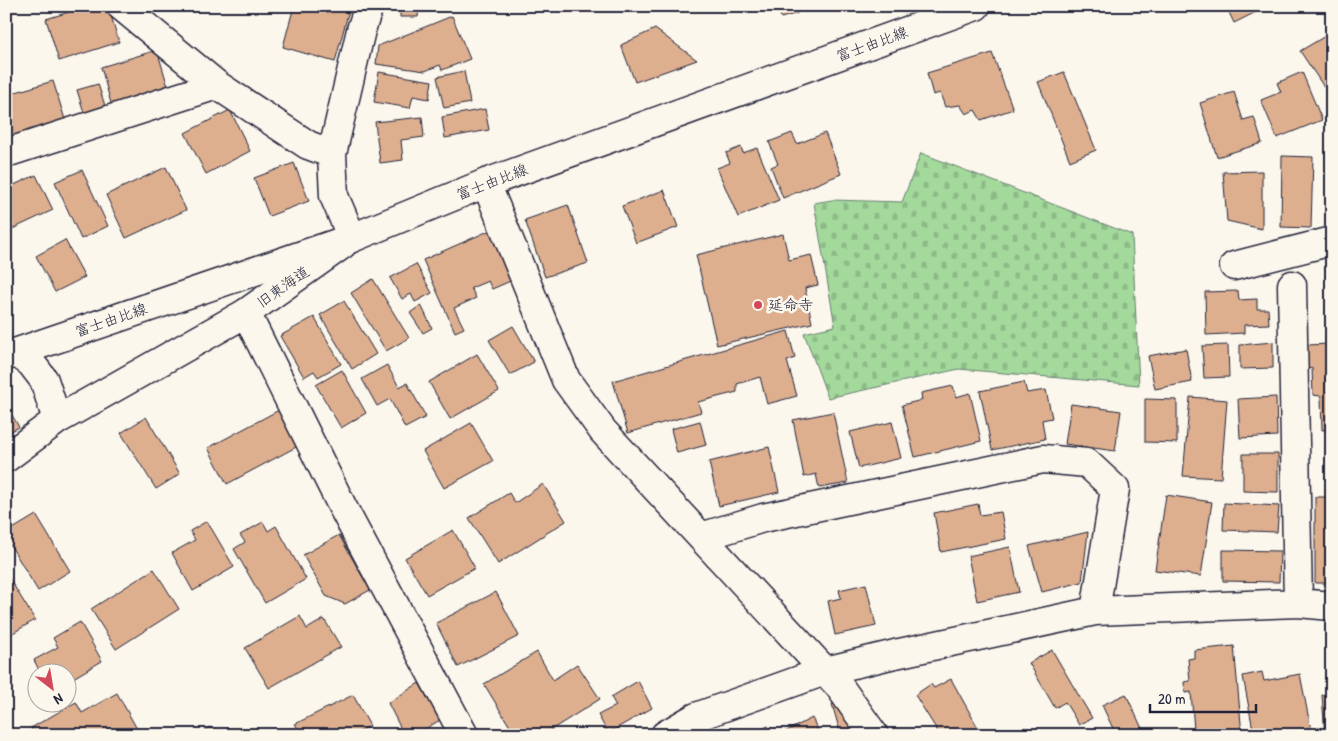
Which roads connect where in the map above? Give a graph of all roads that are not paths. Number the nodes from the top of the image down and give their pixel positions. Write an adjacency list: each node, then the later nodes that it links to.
1 (121, 6): 4 (street)
2 (369, 6): 6 (street)
3 (976, 6): 7 (street, 富士由比線)
4 (217, 85): 5 (street); 6 (street)
5 (6, 153)
6 (332, 154): 8 (street)
7 (486, 183): 8 (street, 富士由比線); 16 (street)
8 (352, 238): 12 (street, 旧東海道); 13 (street, 富士由比線)
9 (1332, 242): 10 (street)
10 (1234, 266)
11 (1292, 285): 17 (street)
12 (246, 313): 14 (street, 旧東海道); 21 (street)
13 (12, 354): 14 (street)
14 (57, 420): 15 (street, 旧東海道)
15 (6, 458)
16 (701, 537): 19 (street); 20 (street)
17 (1298, 603): 18 (street); 19 (street)
18 (1332, 606)
19 (1095, 611): 20 (street)
20 (825, 670): 22 (street); 23 (street)
21 (464, 735)
22 (665, 735)
23 (874, 735)

